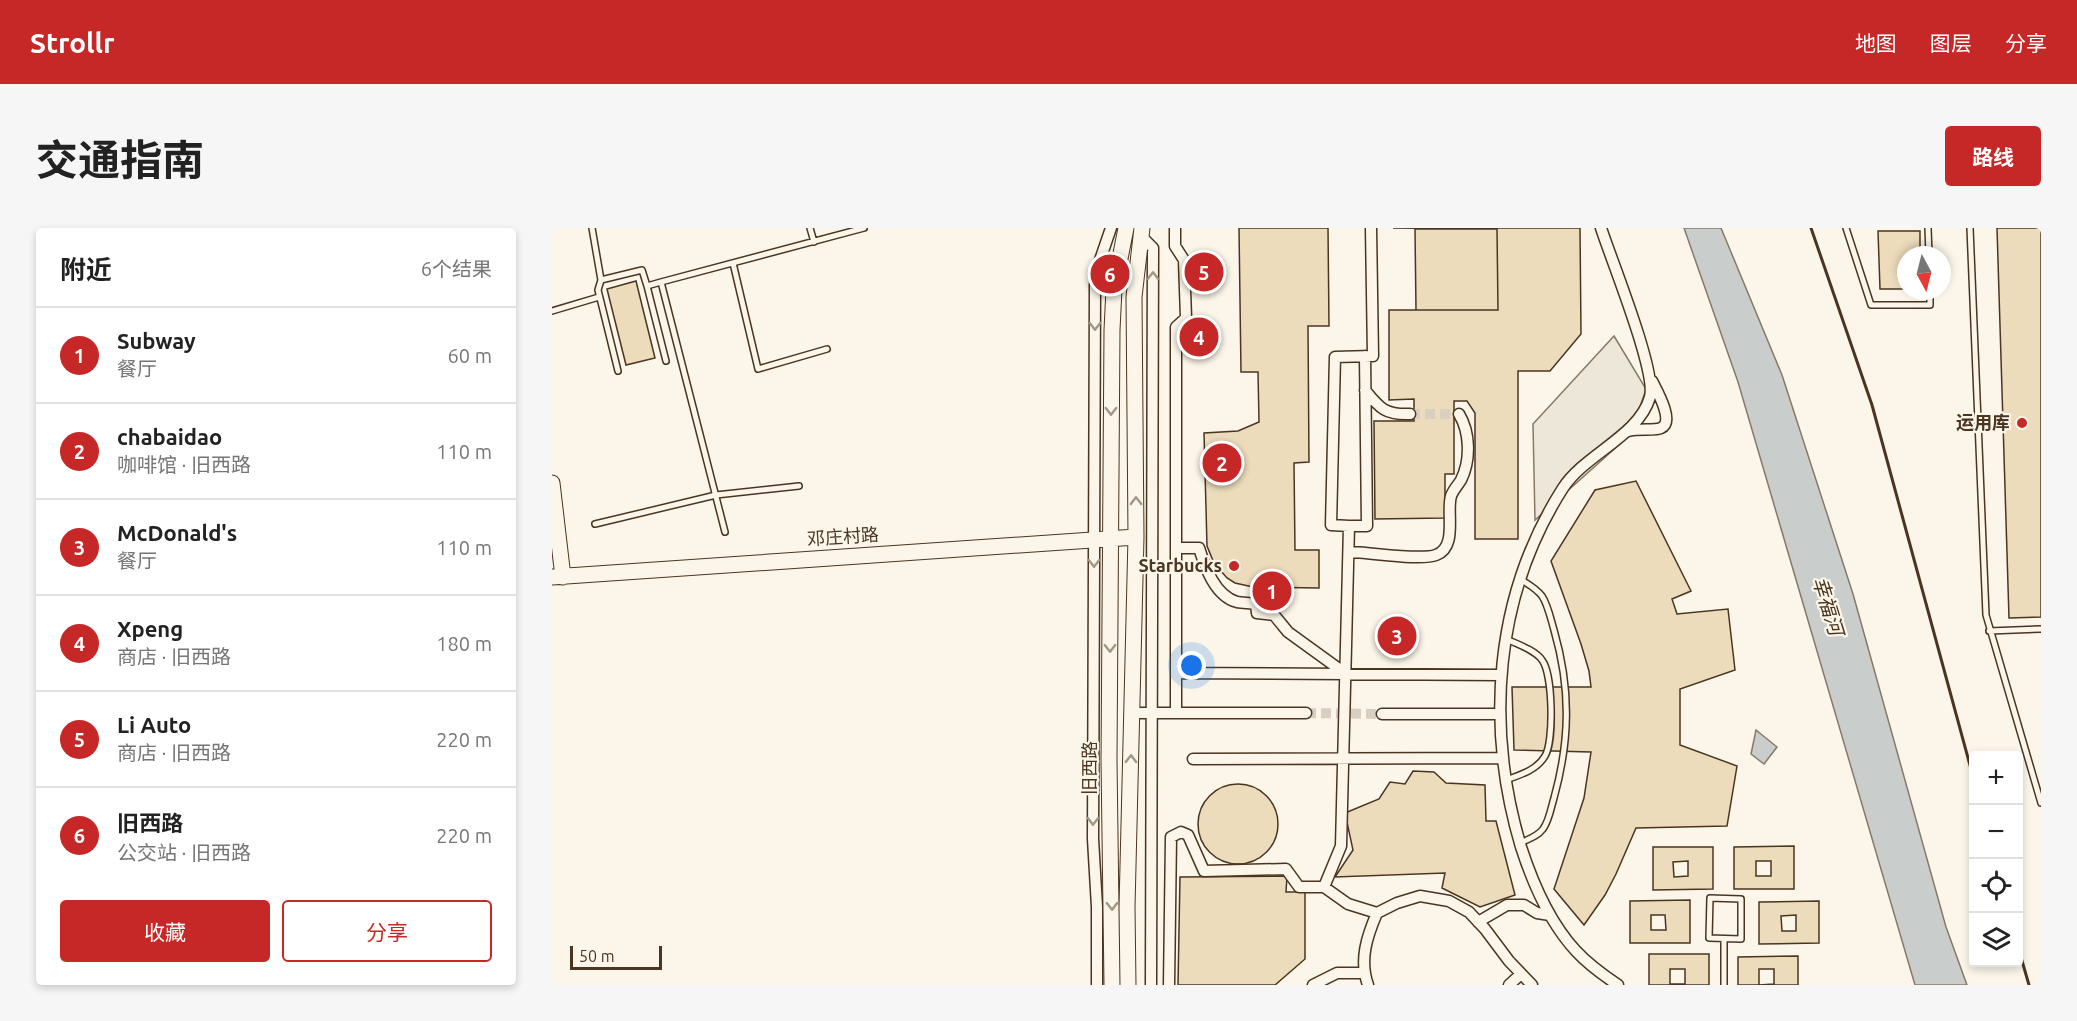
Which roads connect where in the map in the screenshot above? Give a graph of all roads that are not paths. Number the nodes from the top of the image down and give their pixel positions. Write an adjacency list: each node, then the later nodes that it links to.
1 (592, 228): 16 (lane)
2 (810, 228): 13 (lane)
3 (864, 228): 13 (lane)
4 (1111, 228): 39 (street, one-way to 39)
5 (1126, 228): 38 (main road, 旧西路, one-way to 38)
6 (1175, 228): 40 (street)
7 (1371, 228): 23 (street)
8 (1601, 228): 26 (street)
9 (1846, 228): 20 (lane)
10 (1928, 228): 14 (lane)
11 (1970, 228): 45 (lane)
12 (1142, 232): 37 (main road, one-way to 12); 51 (street, one-way to 12)
13 (814, 242): 15 (lane)
14 (1929, 246)
15 (733, 263): 17 (lane); 22 (lane)
16 (601, 280): 18 (lane); 19 (lane)
17 (661, 282): 18 (lane); 33 (lane)
18 (647, 286): 24 (lane)
19 (599, 297): 21 (lane); 25 (lane)
20 (1930, 300)
21 (552, 311)
22 (827, 349)
23 (1365, 356): 27 (street); 35 (street)
24 (666, 361)
25 (618, 371)
26 (1649, 374): 30 (street); 30 (street)
27 (1365, 390): 28 (street); 35 (street)
28 (1410, 414)
29 (1459, 414): 41 (street)
30 (1628, 431): 43 (street)
31 (552, 483): 42 (main road)
32 (799, 486): 33 (lane)
33 (716, 495): 34 (lane); 36 (lane)
34 (595, 524)
35 (1349, 526): 41 (street)
36 (725, 531)
37 (1136, 537): 38 (main road, 邓庄村路); 50 (main road)
38 (1111, 538): 39 (main road, 邓庄村路); 70 (main road, 旧西路, one-way to 70)
39 (1094, 539): 42 (main road, 邓庄村路); 69 (street, one-way to 69)
40 (1176, 548): 47 (street); 48 (street)
41 (1349, 552): 48 (street)
42 (557, 577)
43 (1520, 579): 46 (street); 61 (lane)
44 (2041, 629): 45 (lane)
45 (1989, 631): 60 (lane)
46 (1506, 639): 49 (street); 59 (lane)
47 (1176, 673): 48 (street); 52 (street)
48 (1346, 674): 49 (street); 56 (street)
49 (1501, 675): 55 (street)
50 (1132, 712): 51 (street); 71 (main road, one-way to 50)
51 (1153, 713): 52 (street); 72 (street)
52 (1176, 713): 53 (street)
53 (1306, 713)
54 (1382, 714): 55 (street)
55 (1499, 714): 57 (street)
56 (1344, 758): 57 (street); 58 (street); 62 (street)
57 (1503, 758): 59 (street)
58 (1193, 759)
59 (1506, 780): 61 (street)
60 (2041, 803)
61 (1521, 843): 64 (street)
62 (1324, 887): 63 (street); 73 (street)
63 (1377, 913): 65 (street); 67 (street)
64 (1550, 915): 65 (street); 78 (street)
65 (1478, 922): 68 (street)
66 (1724, 939): 66 (lane); 79 (lane)
67 (1364, 973): 74 (street); 75 (street)
68 (1521, 974): 76 (street); 77 (street)
69 (1097, 985)
70 (1112, 985)
71 (1128, 985)
72 (1151, 985)
73 (1169, 985)
74 (1313, 985)
75 (1368, 985)
76 (1509, 985)
77 (1532, 985)
78 (1618, 985)
79 (1724, 985)

